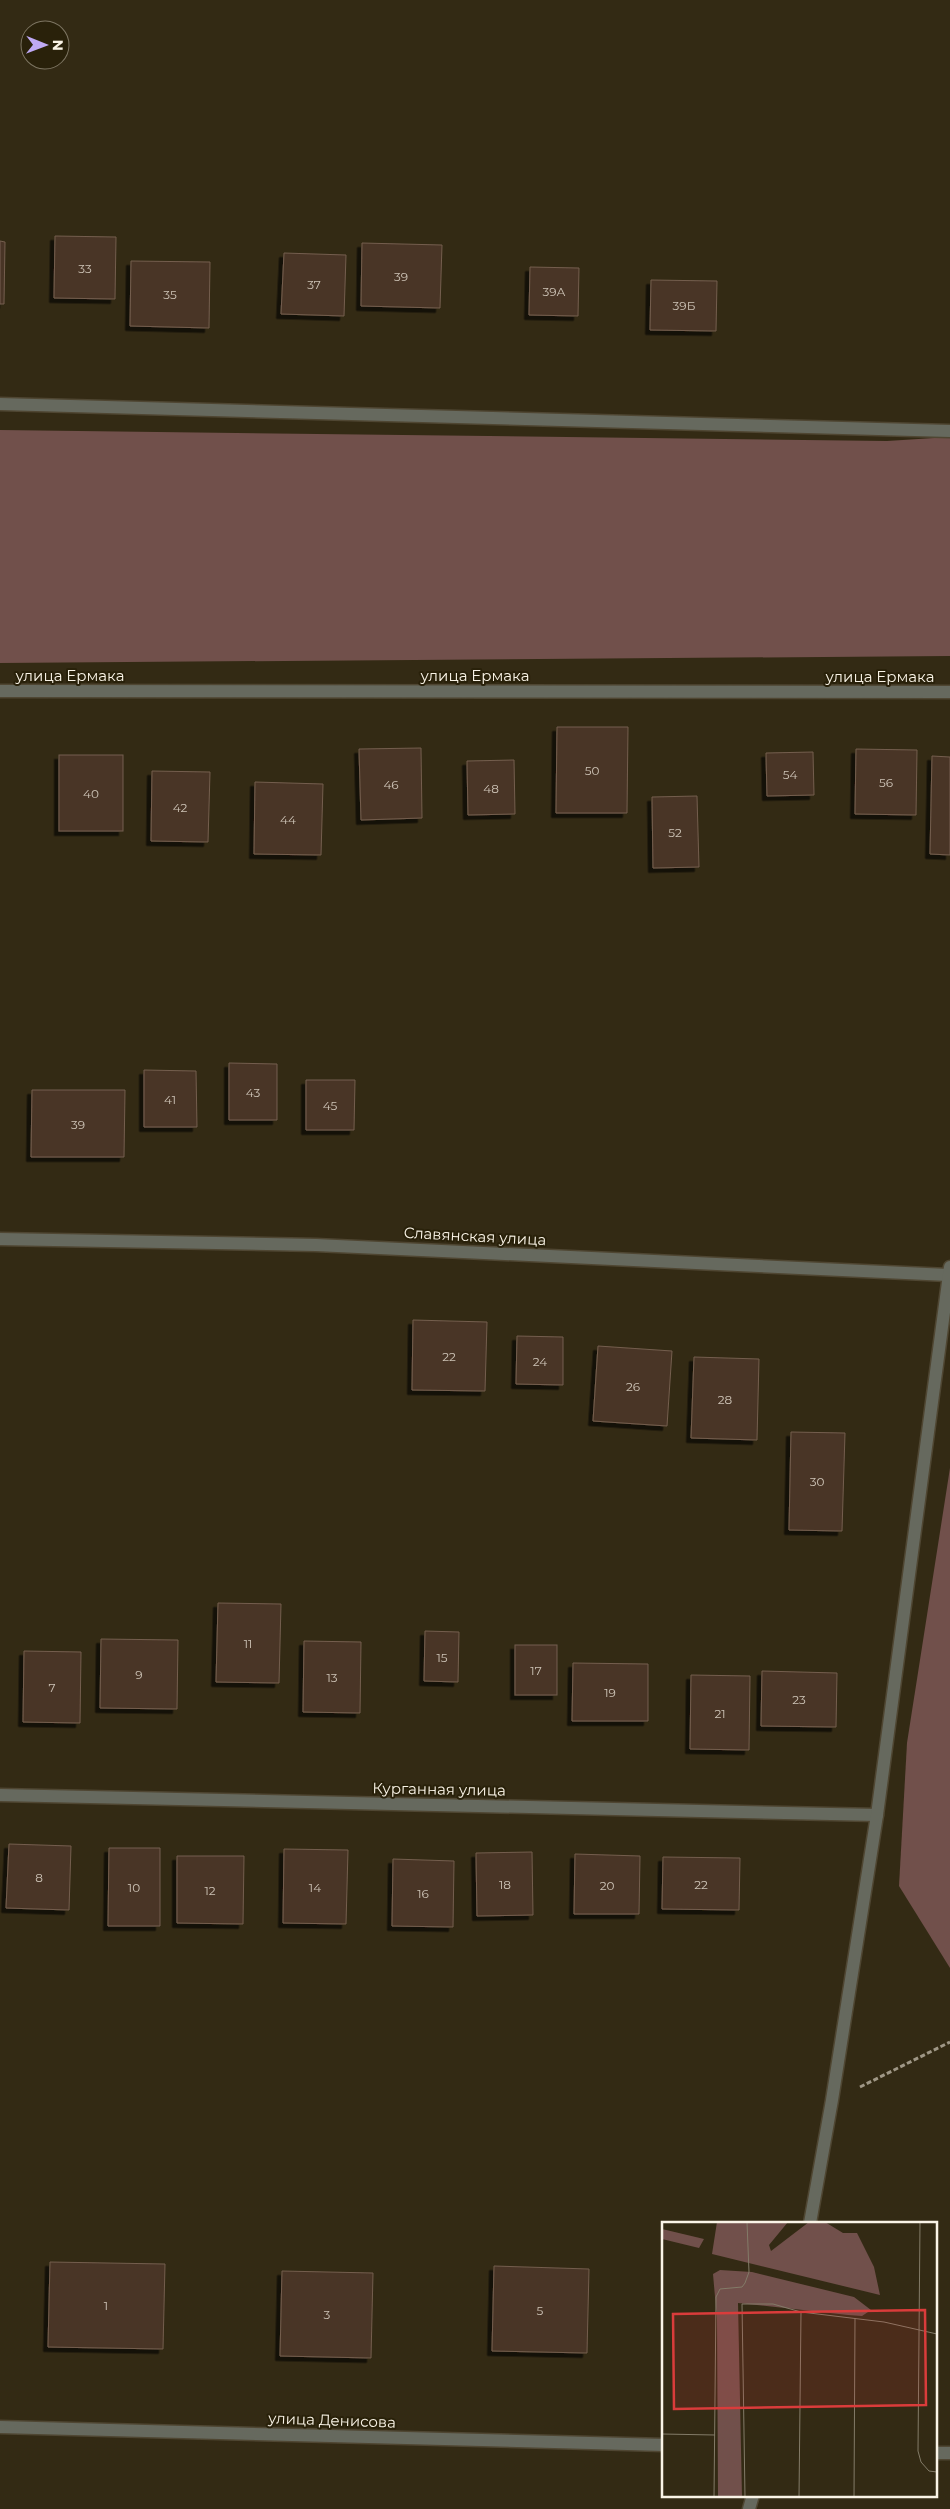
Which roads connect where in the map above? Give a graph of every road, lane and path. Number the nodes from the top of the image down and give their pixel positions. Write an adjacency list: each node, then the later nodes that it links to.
1 (0, 404): 2 (street)
2 (950, 431)
3 (0, 691): 4 (street, улица Ермака)
4 (950, 692)
5 (0, 1239): 6 (street, Славянская улица)
6 (949, 1271): 8 (street)
7 (0, 1795): 8 (street, Курганная улица)
8 (877, 1815): 10 (street)
9 (950, 2042): 10 (path)
10 (832, 2100): 11 (street)
11 (810, 2222)
12 (0, 2427): 13 (street, улица Денисова)
13 (662, 2445)
14 (753, 2496): 15 (street)
15 (749, 2509)

